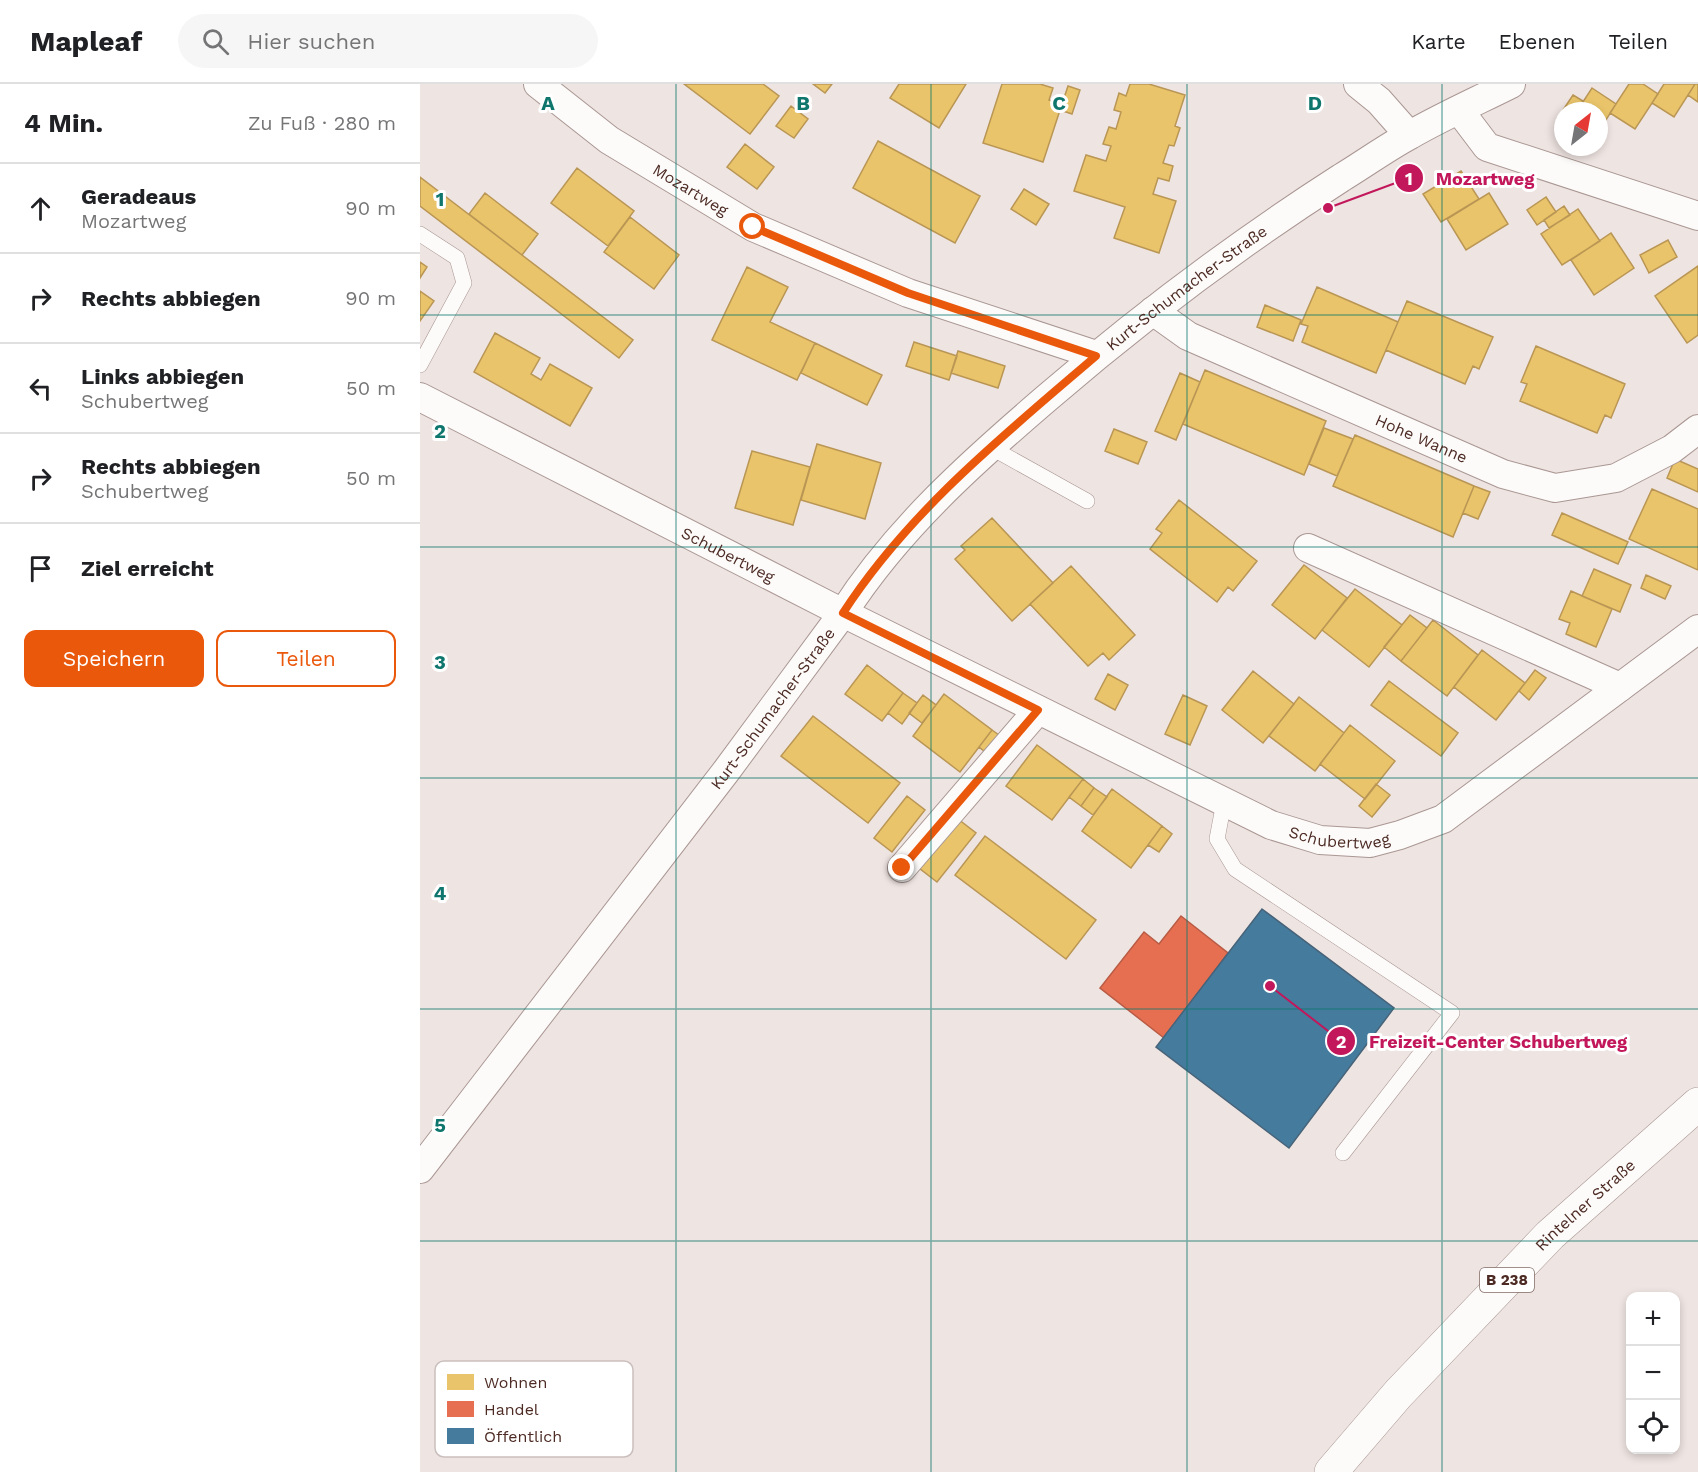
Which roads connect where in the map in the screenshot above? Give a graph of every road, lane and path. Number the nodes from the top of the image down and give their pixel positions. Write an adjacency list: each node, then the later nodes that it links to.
1 (538, 84): 9 (street, Mozartweg)
2 (1358, 84): 5 (street)
3 (1511, 84): 4 (street, Kurt-Schumacher-Straße)
4 (1459, 110): 5 (street, Kurt-Schumacher-Straße); 6 (street)
5 (1410, 135): 8 (street, Kurt-Schumacher-Straße)
6 (1698, 216)
7 (420, 234): 10 (lane)
8 (1153, 311): 9 (street, Kurt-Schumacher-Straße); 12 (street, Hohe Wanne)
9 (1096, 356): 13 (street, Kurt-Schumacher-Straße)
10 (420, 365)
11 (420, 397): 16 (street, Schubertweg)
12 (1698, 429)
13 (990, 447): 14 (lane); 16 (street, Kurt-Schumacher-Straße)
14 (1087, 501)
15 (1308, 548): 18 (street)
16 (843, 613): 19 (street, Schubertweg); 24 (street, Kurt-Schumacher-Straße)
17 (1698, 629): 18 (street, Schubertweg)
18 (1620, 687): 20 (street, Schubertweg)
19 (1038, 710): 20 (street, Schubertweg); 21 (street)
20 (1224, 802): 23 (lane)
21 (902, 868)
22 (1698, 1104): 25 (main road, Rintelner Straße / B 238)
23 (1343, 1153)
24 (420, 1170)
25 (1331, 1472)

